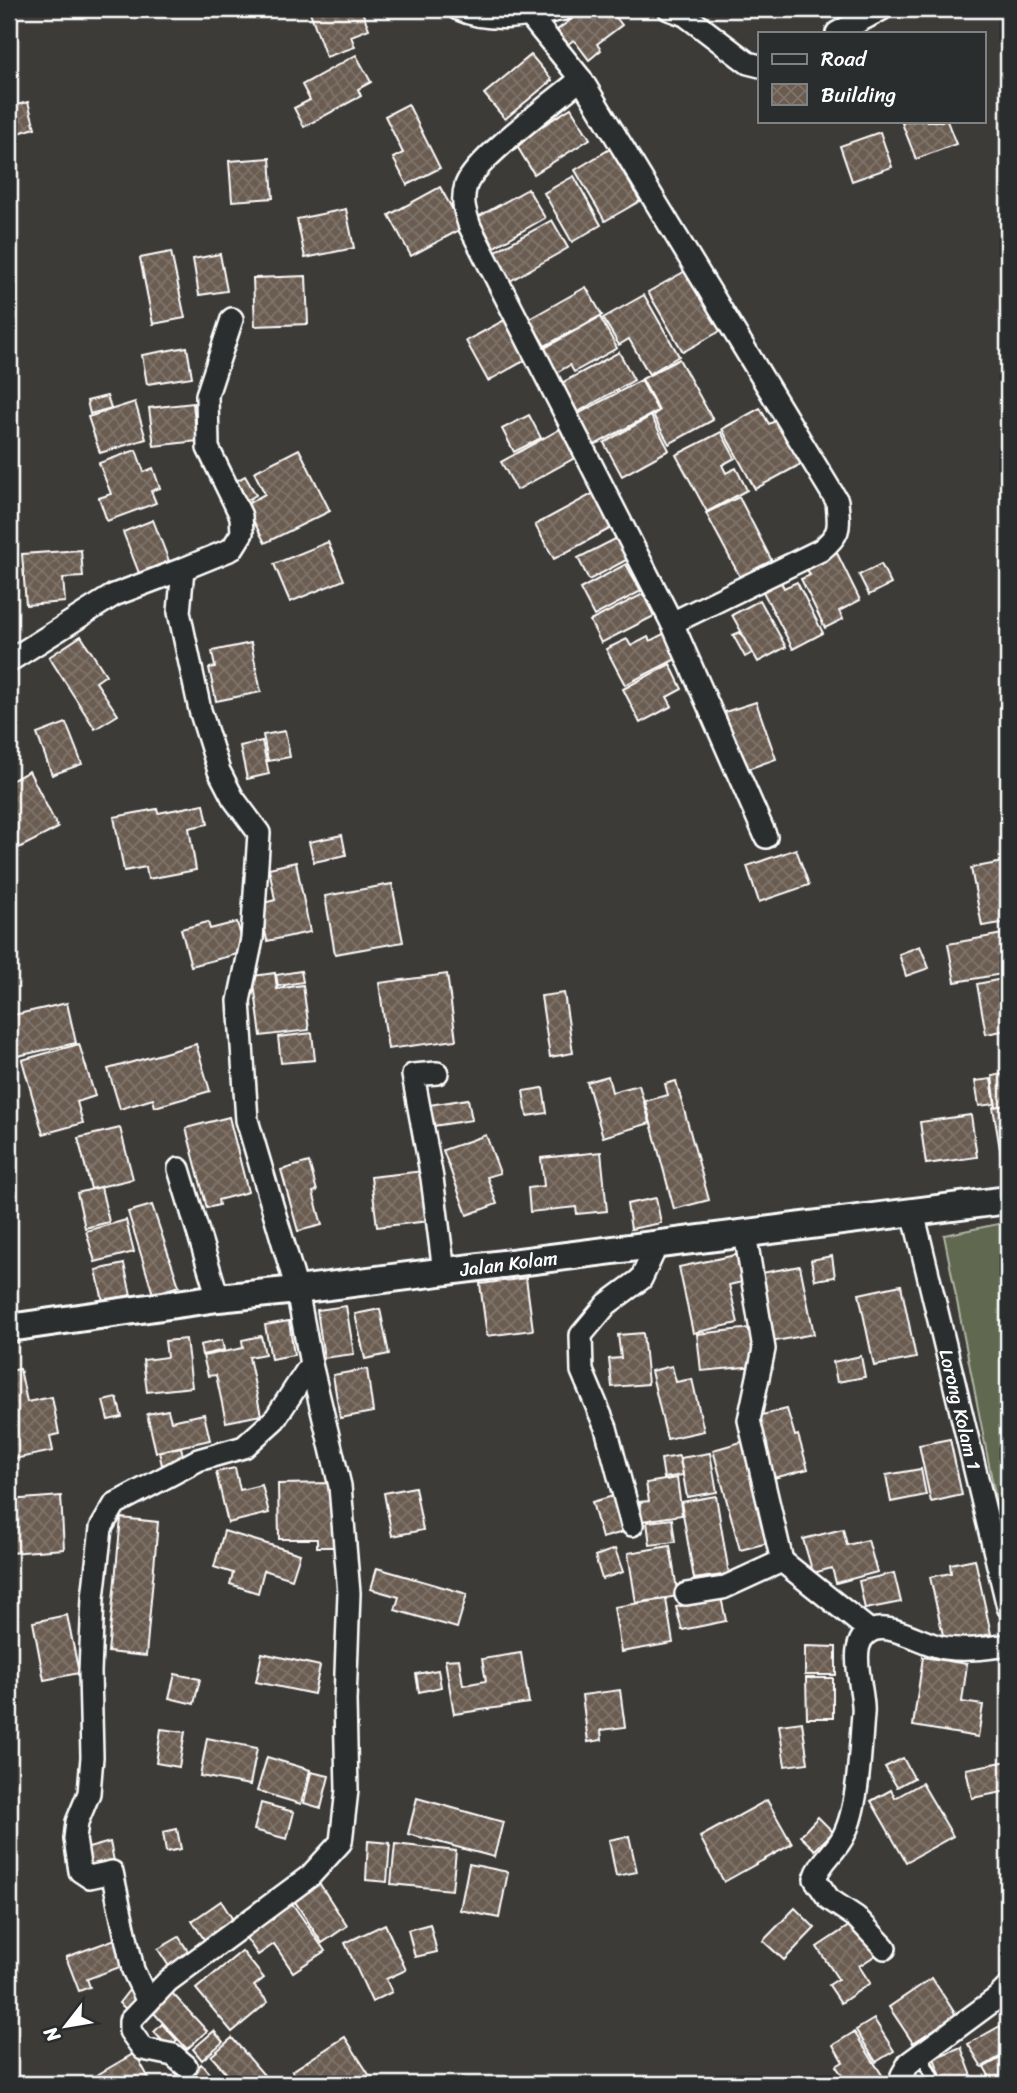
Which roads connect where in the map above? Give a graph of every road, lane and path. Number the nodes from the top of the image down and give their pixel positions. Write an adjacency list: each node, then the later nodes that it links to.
1 (458, 9): 5 (street)
2 (564, 9): 5 (street)
3 (669, 9): 7 (street)
4 (882, 9): 6 (street)
5 (530, 16): 8 (street)
6 (848, 25)
7 (758, 66)
8 (581, 79): 11 (street); 11 (street)
9 (232, 319): 10 (street)
10 (183, 569): 12 (street); 21 (street)
11 (672, 623): 13 (street)
12 (9, 661)
13 (766, 837)
14 (437, 1073): 20 (street)
15 (178, 1169): 22 (street)
16 (1008, 1200): 17 (street, Jalan Kolam)
17 (913, 1212): 18 (street, Jalan Kolam); 28 (street, Lorong Kolam 1)
18 (745, 1233): 19 (street, Jalan Kolam); 26 (street)
19 (657, 1245): 20 (street, Jalan Kolam); 25 (street)
20 (444, 1272): 21 (street, Jalan Kolam)
21 (297, 1290): 22 (street, Jalan Kolam); 24 (street)
22 (218, 1298): 23 (street, Jalan Kolam)
23 (9, 1328)
24 (311, 1364): 33 (street); 33 (street)
25 (632, 1525)
26 (782, 1561): 27 (street); 29 (street)
27 (686, 1594)
28 (1008, 1606)
29 (870, 1630): 30 (street); 31 (street)
30 (1008, 1645)
31 (886, 1948)
32 (1008, 1987): 34 (street)
33 (148, 2002): 35 (street)
34 (920, 2053): 36 (street); 37 (lane)
35 (186, 2066)
36 (902, 2075)
37 (936, 2084)

